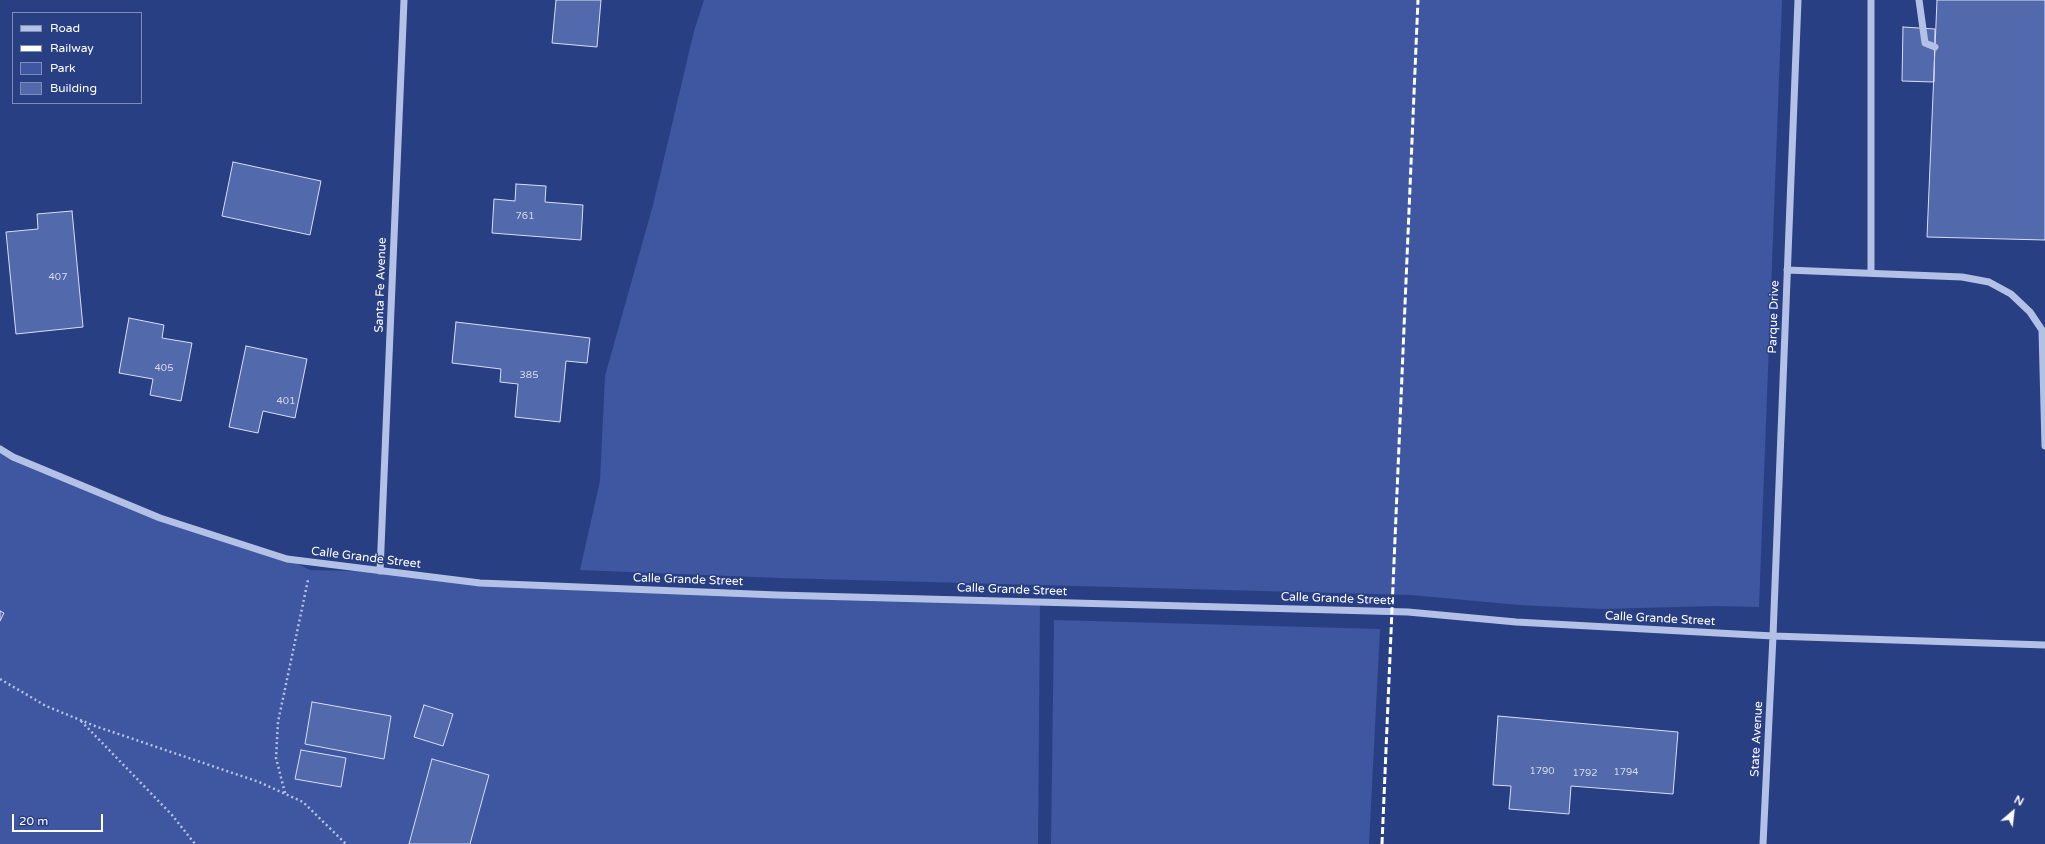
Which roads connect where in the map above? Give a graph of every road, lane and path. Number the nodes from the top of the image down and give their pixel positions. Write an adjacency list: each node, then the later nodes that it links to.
1 (404, 0): 11 (street, Santa Fe Avenue)
2 (1798, 0): 6 (street, Parque Drive)
3 (1871, 0): 7 (street)
4 (1919, 0): 5 (street)
5 (1935, 48)
6 (1787, 270): 7 (street); 12 (street, Parque Drive)
7 (1871, 273): 8 (street)
8 (2045, 446)
9 (0, 449): 10 (street, Calle Grande Street)
10 (312, 562): 11 (street, Calle Grande Street); 16 (path)
11 (380, 571): 12 (street, Calle Grande Street)
12 (1774, 636): 13 (street, Calle Grande Street); 19 (street, State Avenue)
13 (2045, 645)
14 (0, 679): 15 (path)
15 (79, 720): 16 (path); 17 (path)
16 (285, 794): 18 (path)
17 (195, 844)
18 (346, 844)
19 (1763, 844)

